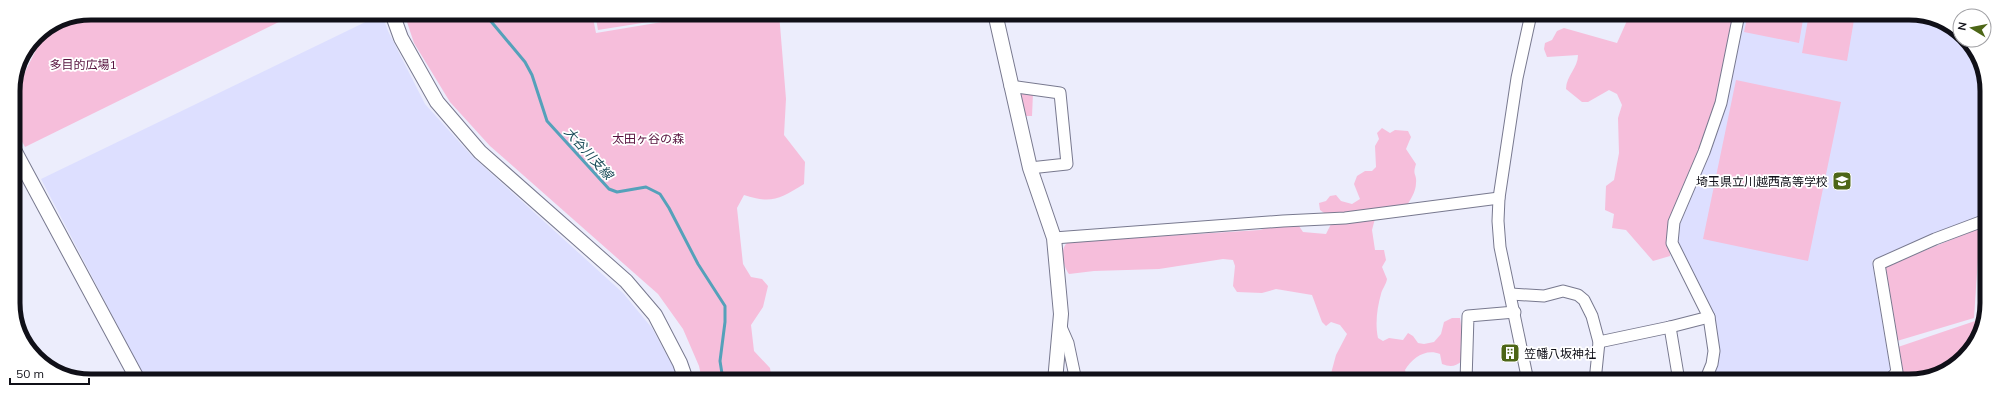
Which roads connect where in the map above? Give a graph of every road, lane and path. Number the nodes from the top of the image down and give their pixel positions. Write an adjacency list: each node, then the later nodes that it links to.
1 (394, 20): 18 (street)
2 (996, 20): 5 (street)
3 (1530, 20): 8 (street)
4 (1738, 20): 13 (street)
5 (1010, 86): 7 (street); 7 (street)
6 (20, 161): 17 (street)
7 (1030, 168): 10 (street)
8 (1499, 198): 10 (street); 11 (street)
9 (1980, 222): 26 (street)
10 (1054, 238): 14 (street)
11 (1511, 294): 12 (street); 16 (street)
12 (1515, 312): 21 (street); 22 (street)
13 (1710, 317): 15 (street); 25 (street)
14 (1061, 327): 19 (street); 20 (street)
15 (1670, 327): 16 (street); 24 (street)
16 (1599, 342): 23 (street)
17 (135, 374)
18 (684, 374)
19 (1056, 374)
20 (1075, 374)
21 (1466, 374)
22 (1527, 374)
23 (1596, 374)
24 (1678, 374)
25 (1708, 374)
26 (1895, 374)

